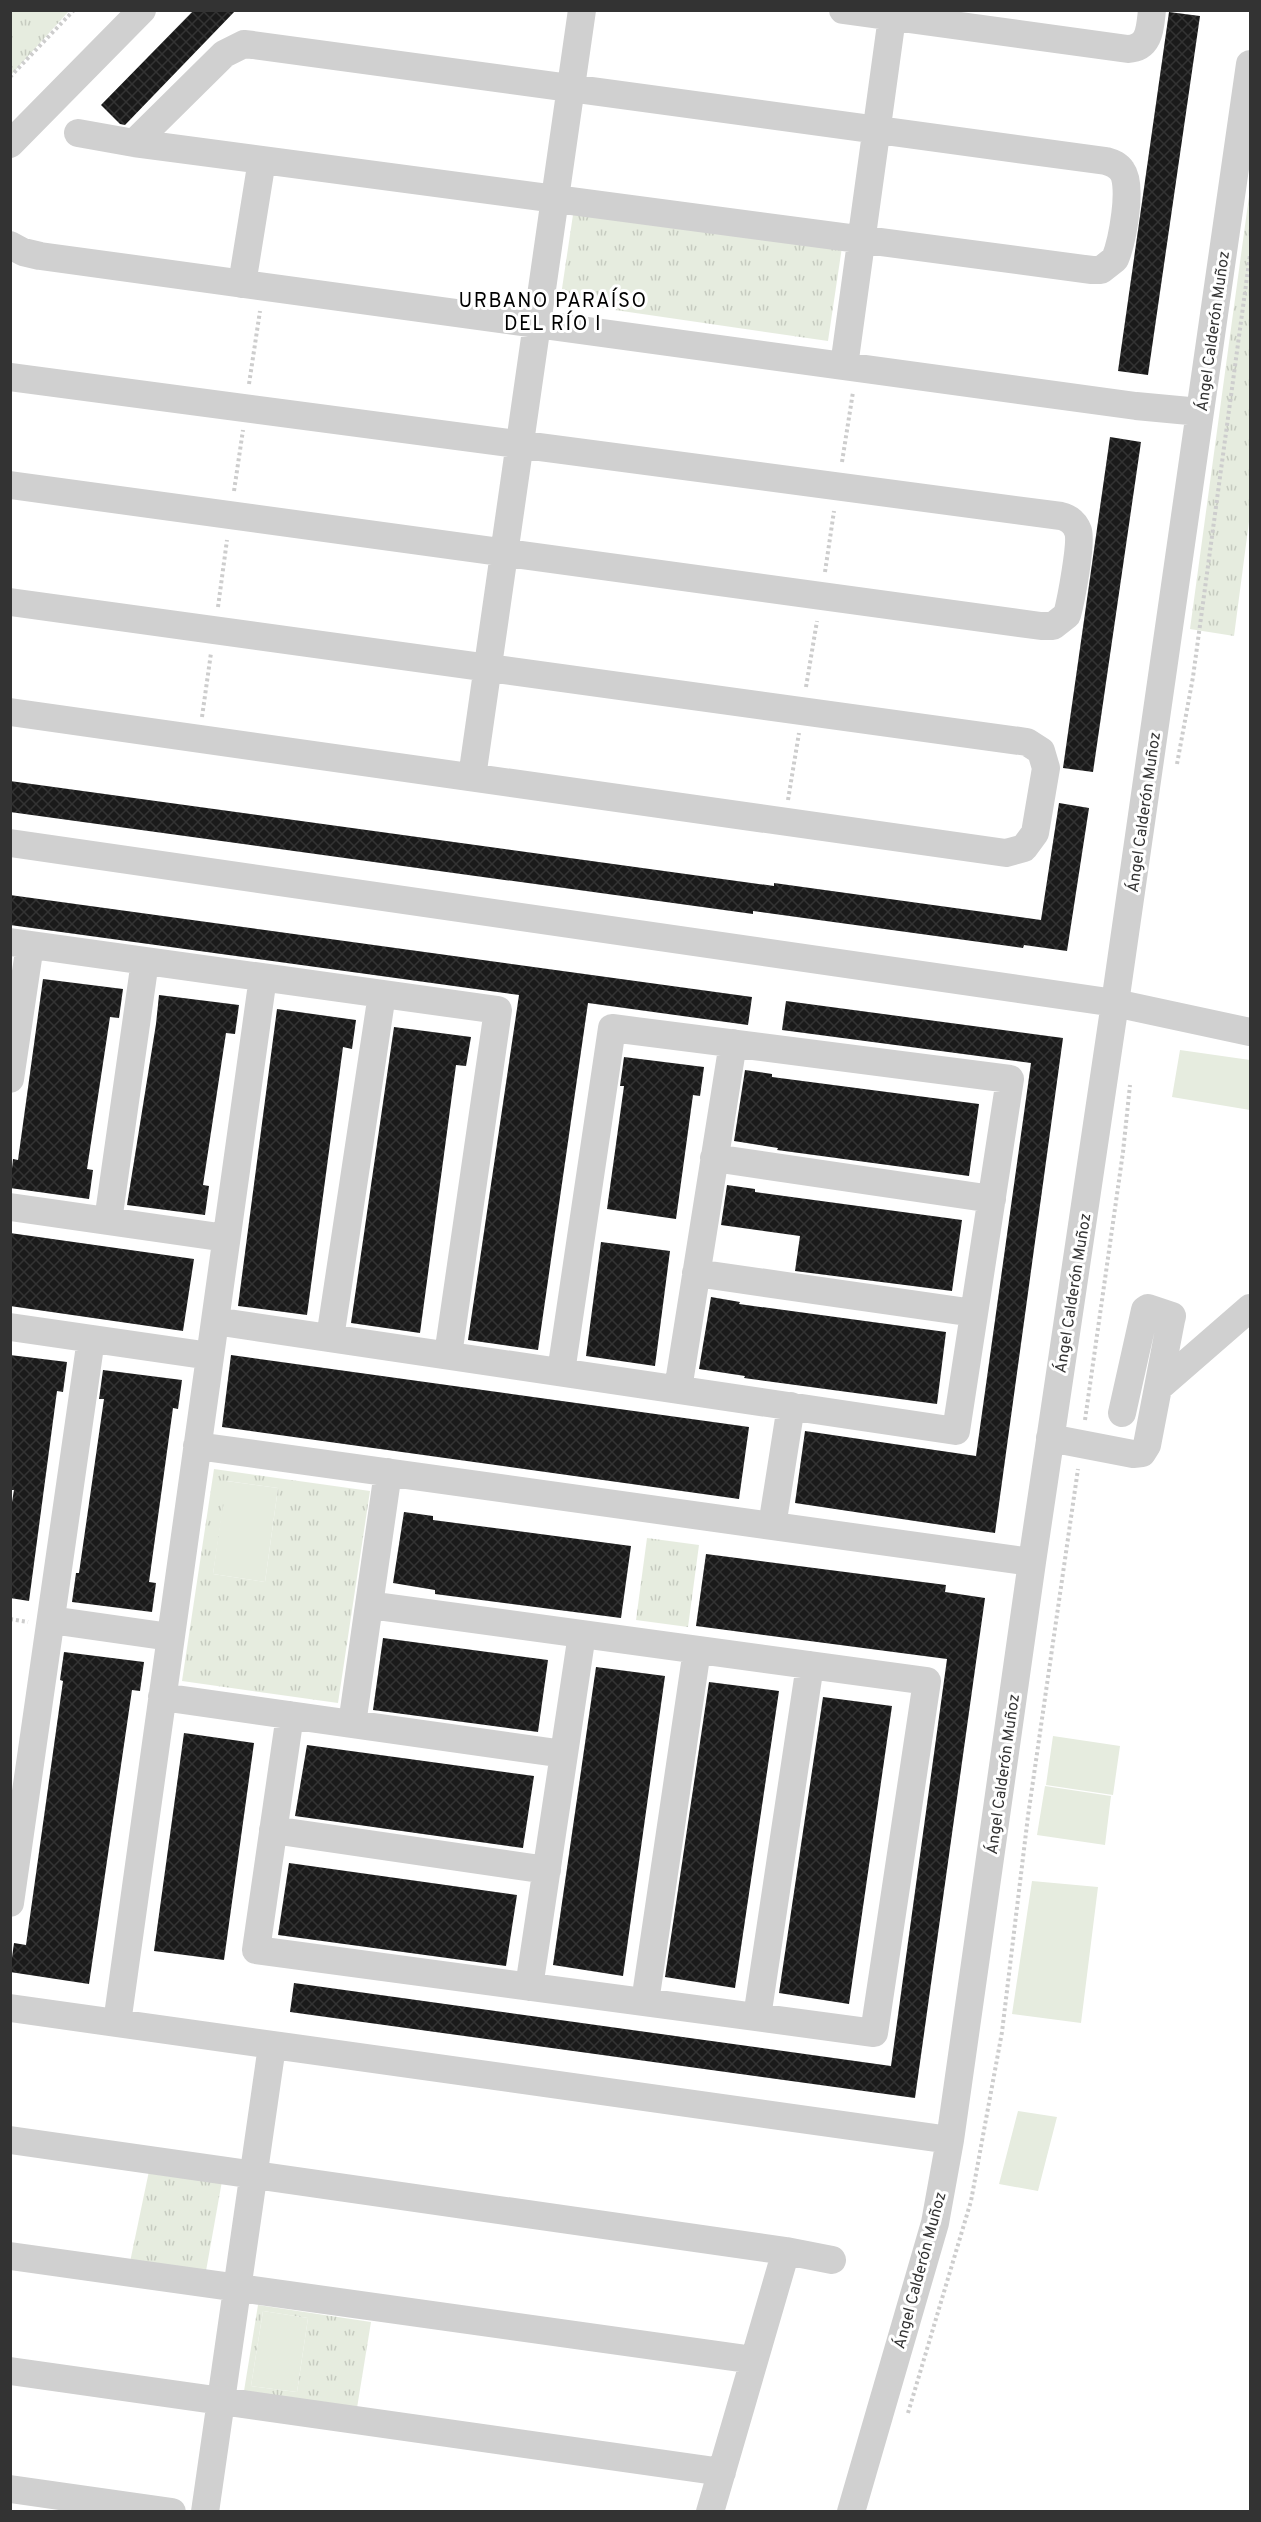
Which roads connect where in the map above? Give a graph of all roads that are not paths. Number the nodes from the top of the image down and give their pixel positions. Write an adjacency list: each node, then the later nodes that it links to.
1 (142, 10): 11 (street)
2 (582, 10): 7 (street)
3 (843, 10): 5 (street)
4 (1152, 10): 5 (street)
5 (892, 14): 8 (street)
6 (1251, 64): 20 (street, Ángel Calderón Muñoz)
7 (571, 88): 8 (street); 10 (street); 13 (street)
8 (876, 130): 14 (street); 14 (street)
9 (78, 133): 10 (street)
10 (134, 143): 12 (street)
11 (10, 144)
12 (262, 160): 13 (street); 16 (street)
13 (555, 198): 14 (street); 17 (street)
14 (861, 239): 18 (street)
15 (10, 245): 16 (street)
16 (242, 284): 17 (street)
17 (537, 324): 18 (street); 21 (street)
18 (844, 366): 20 (street)
19 (10, 377): 21 (street)
20 (1200, 412): 33 (street, Ángel Calderón Muñoz)
21 (520, 444): 23 (street); 23 (street)
22 (10, 485): 23 (street)
23 (504, 553): 25 (street)
24 (10, 602): 25 (street)
25 (488, 668): 27 (street); 27 (street)
26 (10, 712): 27 (street)
27 (472, 777)
28 (10, 843): 33 (street)
29 (20, 944): 30 (street); 36 (street)
30 (145, 961): 31 (street); 40 (street)
31 (263, 977): 32 (street); 41 (street)
32 (381, 994): 47 (street); 49 (street)
33 (1115, 1003): 34 (street); 56 (street, Ángel Calderón Muñoz)
34 (1251, 1032)
35 (733, 1043): 37 (street); 38 (street); 51 (street)
36 (10, 1079)
37 (714, 1158): 38 (street); 42 (street)
38 (992, 1199): 44 (street)
39 (10, 1207): 40 (street)
40 (108, 1221): 41 (street)
41 (226, 1238): 45 (street)
42 (696, 1273): 44 (street); 53 (street)
43 (1251, 1308): 52 (street)
44 (974, 1312): 54 (street)
45 (215, 1321): 47 (street); 50 (street)
46 (10, 1327): 48 (street)
47 (330, 1338): 49 (street)
48 (91, 1339): 50 (street); 62 (street)
49 (448, 1355): 51 (street)
50 (210, 1356): 57 (street)
51 (561, 1372): 53 (street)
52 (1158, 1388): 55 (street); 56 (street)
53 (678, 1389): 54 (street)
54 (791, 1406): 59 (street)
55 (1122, 1413)
56 (1050, 1438): 60 (street, Ángel Calderón Muñoz)
57 (197, 1446): 58 (street); 64 (street)
58 (388, 1472): 59 (street); 61 (street)
59 (772, 1526): 60 (street)
60 (1032, 1562): 81 (street, Ángel Calderón Muñoz)
61 (369, 1605): 63 (street); 69 (street)
62 (51, 1620): 64 (street); 73 (street)
63 (582, 1634): 65 (street); 70 (street)
64 (170, 1637): 67 (street)
65 (697, 1650): 66 (street); 75 (street)
66 (810, 1665): 77 (street); 77 (street)
67 (162, 1697): 68 (street); 78 (street)
68 (290, 1715): 69 (street); 71 (street)
69 (352, 1724): 70 (street)
70 (564, 1754): 72 (street)
71 (273, 1830): 72 (street); 74 (street)
72 (547, 1870): 74 (street)
73 (10, 1904)
74 (529, 1987): 75 (street)
75 (645, 2002): 77 (street)
76 (10, 2008): 78 (street)
77 (757, 2018)
78 (117, 2023): 79 (street)
79 (272, 2046): 81 (street); 82 (street)
80 (10, 2140): 82 (street)
81 (950, 2140): 95 (street, Ángel Calderón Muñoz)
82 (254, 2174): 83 (street); 86 (street)
83 (786, 2251): 85 (street); 87 (street)
84 (10, 2256): 86 (street)
85 (832, 2260)
86 (237, 2288): 87 (street); 89 (street)
87 (754, 2360): 90 (street)
88 (10, 2372): 89 (street)
89 (221, 2401): 90 (street); 93 (street)
90 (722, 2472): 94 (street)
91 (10, 2489): 92 (street)
92 (172, 2511)
93 (205, 2511)
94 (710, 2511)
95 (851, 2511)

